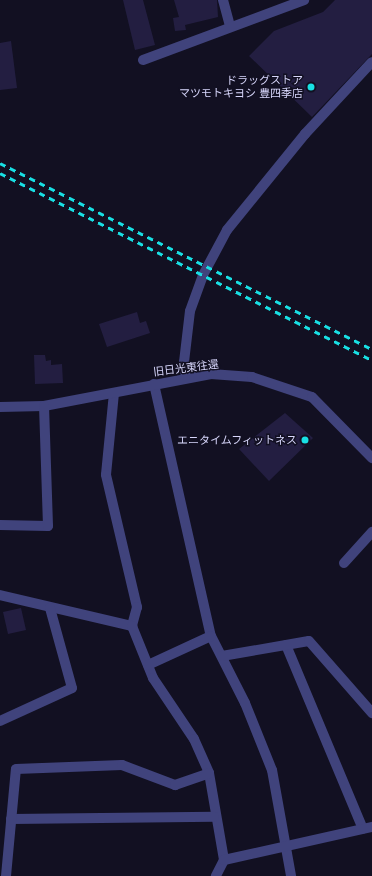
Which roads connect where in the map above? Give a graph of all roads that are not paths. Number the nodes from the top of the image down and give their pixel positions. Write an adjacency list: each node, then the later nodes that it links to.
1 (223, 0): 3 (street)
2 (304, 0): 3 (street)
3 (230, 26): 4 (street)
4 (143, 60)
5 (372, 62): 6 (street)
6 (186, 378): 7 (street, 旧日光東往還); 11 (street, 旧日光東往還)
7 (154, 384): 8 (street, 旧日光東往還); 18 (street)
8 (114, 392): 9 (street, 旧日光東往還); 17 (street)
9 (44, 406): 10 (street, 旧日光東往還); 12 (street)
10 (0, 407)
11 (372, 458)
12 (0, 525)
13 (372, 532): 14 (street)
14 (344, 563)
15 (0, 595): 16 (street)
16 (50, 608): 17 (street); 23 (street)
17 (132, 626): 21 (street)
18 (211, 636): 20 (street); 21 (street)
19 (286, 645): 20 (street); 22 (street); 27 (street)
20 (222, 656): 28 (street)
21 (148, 665): 24 (street)
22 (372, 712)
23 (0, 721)
24 (209, 773): 25 (street); 26 (street)
25 (214, 817): 26 (street); 29 (street)
26 (11, 819): 30 (street)
27 (368, 828): 28 (street)
28 (287, 846): 29 (street); 32 (street)
29 (224, 860): 31 (street)
30 (6, 876)
31 (216, 876)
32 (291, 876)

